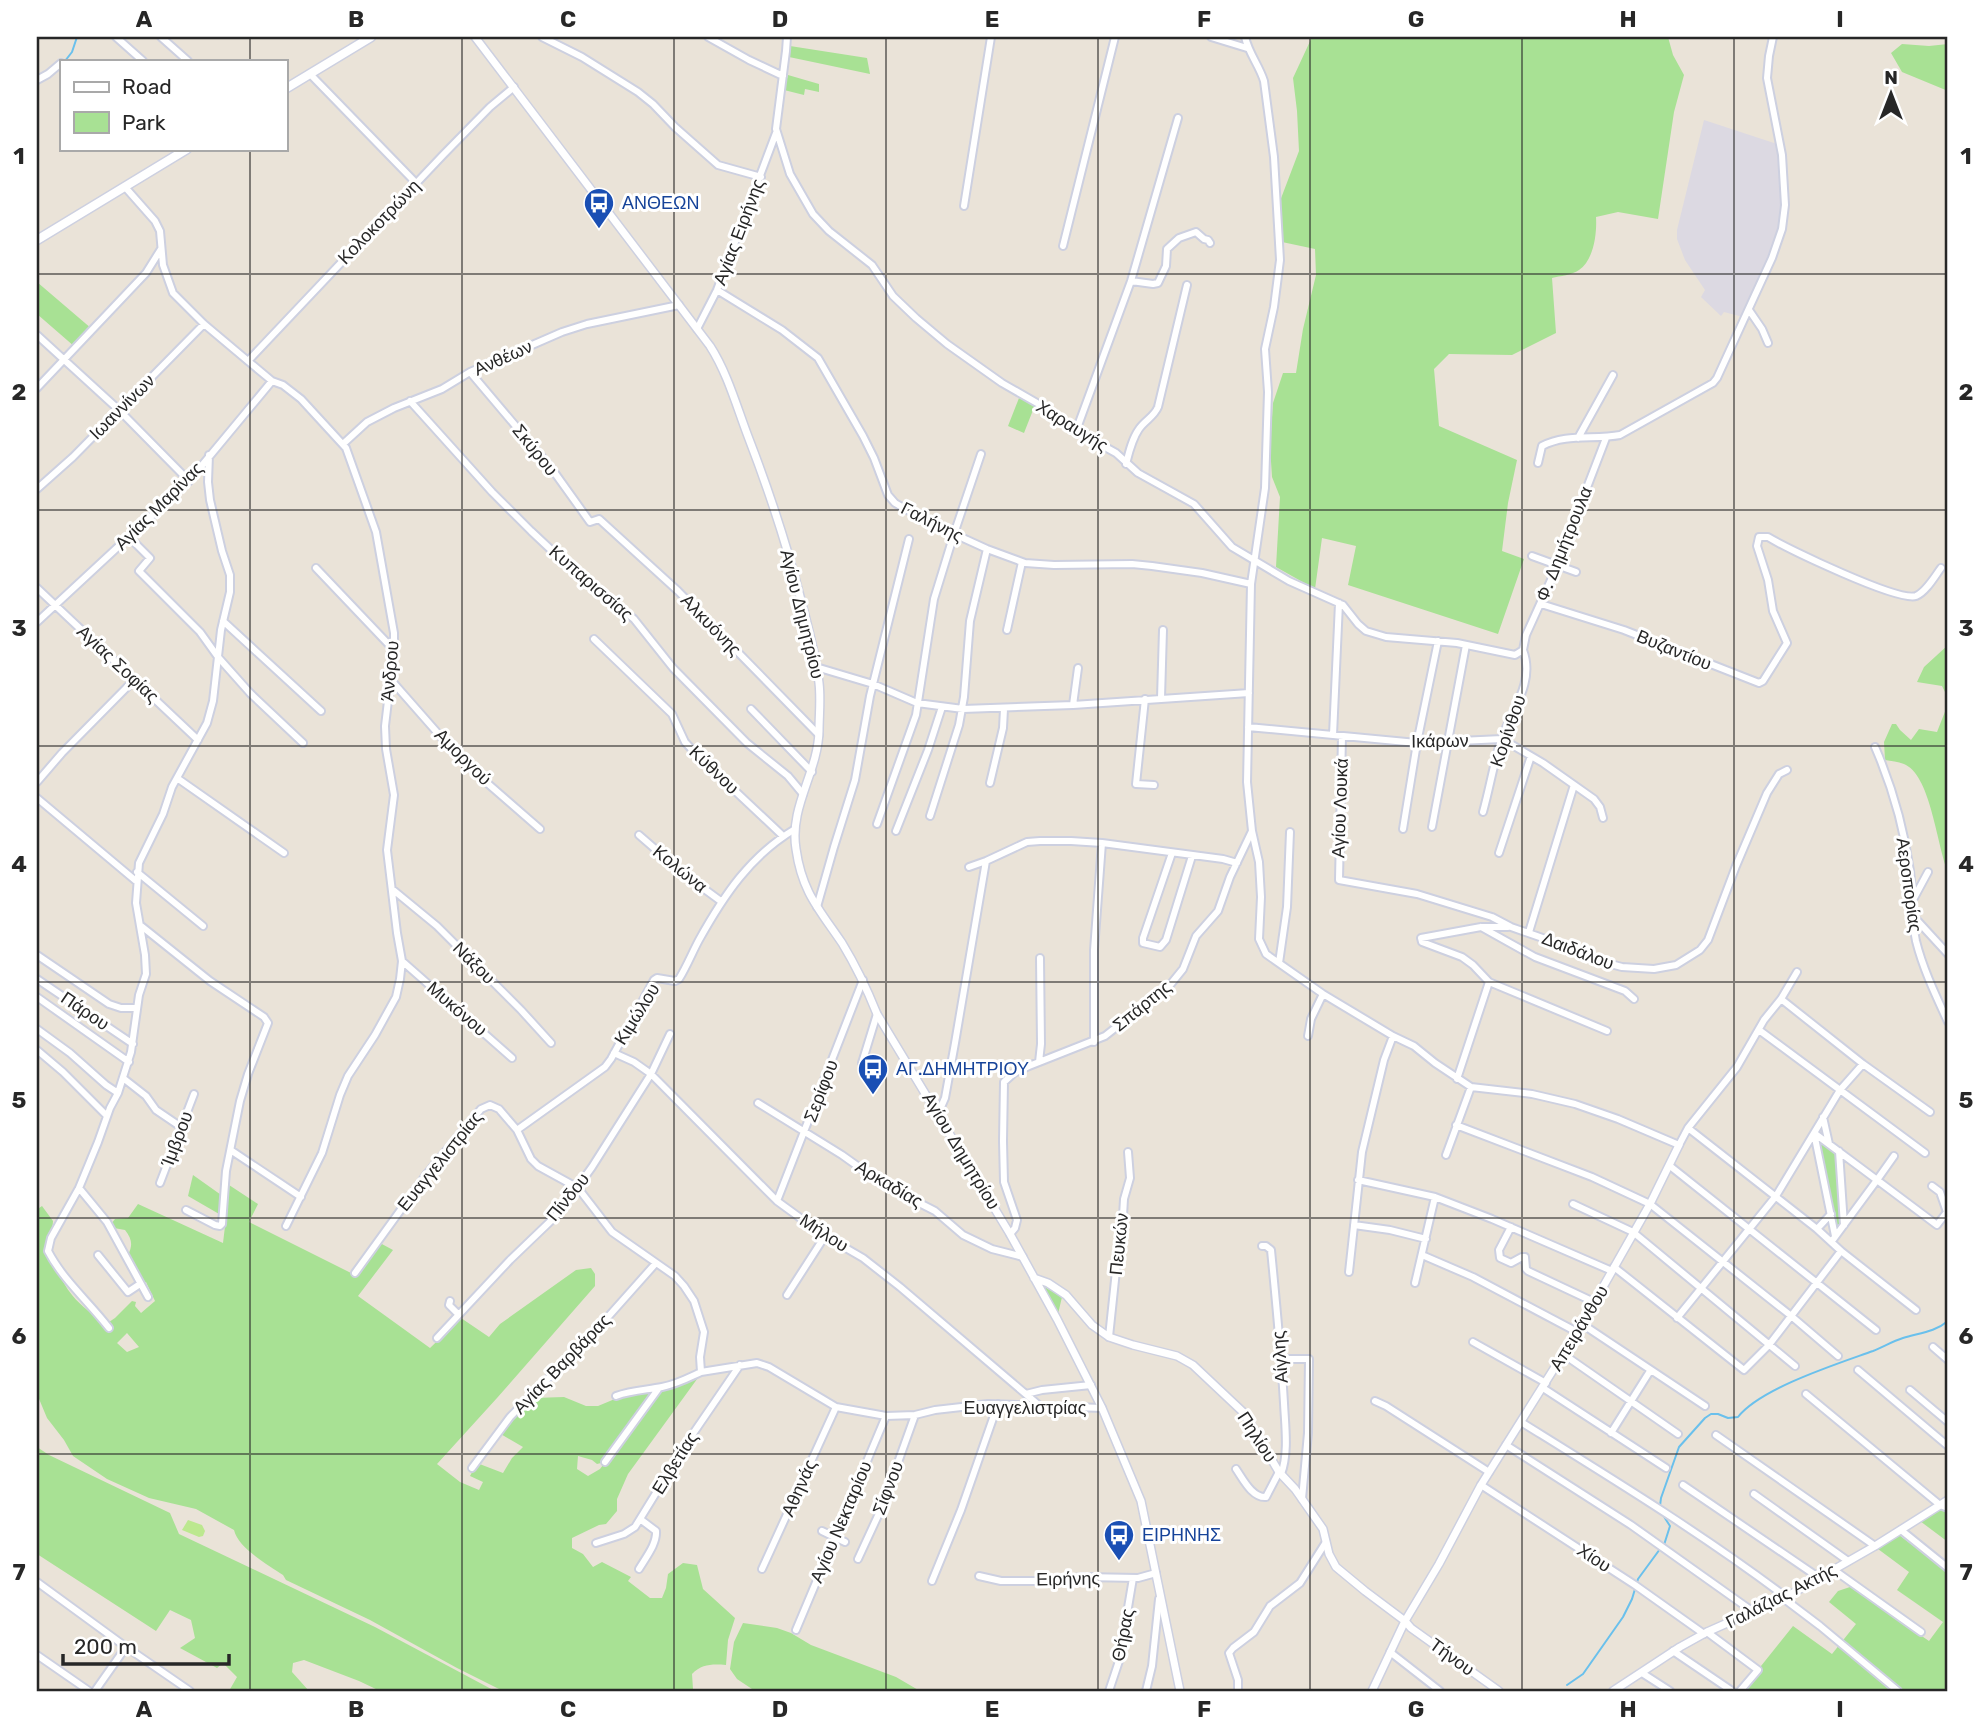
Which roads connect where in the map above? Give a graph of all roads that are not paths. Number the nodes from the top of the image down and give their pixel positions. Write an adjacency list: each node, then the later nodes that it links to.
1 (116, 37): 14 (street)
2 (161, 37): 15 (street)
3 (370, 37): 17 (main road)
4 (475, 37): 20 (street, Αγίου Δημητρίου)
5 (542, 37): 25 (street)
6 (709, 37): 18 (street)
7 (786, 37): 18 (street, Χαραυγής)
8 (991, 37): 28 (street)
9 (1115, 37): 31 (street)
10 (1210, 37): 13 (street)
11 (1245, 37): 13 (street)
12 (1773, 37): 37 (street)
13 (1247, 48): 66 (street)
14 (142, 60)
15 (187, 60)
16 (60, 64): 19 (street)
17 (310, 74): 21 (main road); 26 (street)
18 (783, 76): 23 (street, Χαραυγής)
19 (37, 80)
20 (514, 87): 26 (street, Κολοκοτρώνη); 36 (street, Αγίου Δημητρίου)
21 (287, 88)
22 (1178, 118): 33 (street)
23 (776, 134): 25 (street, Αγίας Ειρήνης); 50 (street, Χαραυγής)
24 (185, 150): 27 (main road)
25 (761, 177): 35 (street, Αγίας Ειρήνης)
26 (416, 183): 43 (street, Κολοκοτρώνη)
27 (125, 187): 29 (main road); 32 (street, Άνδρου)
28 (964, 206)
29 (37, 240)
30 (1210, 243): 33 (street)
31 (1063, 246)
32 (161, 249): 38 (street, Άνδρου); 42 (street)
33 (1131, 281): 50 (street)
34 (1187, 285): 57 (street)
35 (717, 290): 39 (street, Αγίας Ειρήνης); 61 (street, Γαλήνης)
36 (679, 305): 39 (street, Αγίου Δημητρίου); 44 (street, Ανθέων)
37 (1748, 310): 41 (street); 52 (street)
38 (204, 324): 43 (street, Άνδρου); 49 (street, Ιωαννίνων)
39 (697, 329): 87 (street, Αγίου Δημητρίου)
40 (37, 335): 42 (street)
41 (1768, 343)
42 (64, 359): 47 (street); 49 (street)
43 (248, 361): 46 (street, Άνδρου)
44 (470, 372): 48 (street, Ανθέων); 60 (street, Σκύρου)
45 (1613, 375): 51 (street)
46 (272, 380): 53 (street, Άνδρου); 55 (street, Αγίας Μαρίνας)
47 (37, 388)
48 (410, 401): 53 (street, Ανθέων); 120 (street, Κυπαρισσίας)
49 (119, 410): 58 (street); 59 (street, Ιωαννίνων)
50 (1076, 431): 57 (street, Χαραυγής)
51 (1578, 438): 52 (street); 56 (street)
52 (1606, 438): 68 (street, Φ. Δημήτρουλα)
53 (342, 444): 84 (street, Άνδρου)
54 (981, 454): 61 (street)
55 (209, 455): 58 (street, Αγίας Μαρίνας); 77 (street)
56 (1538, 463)
57 (1126, 464): 66 (street, Χαραυγής)
58 (189, 481): 62 (street, Αγίας Μαρίνας)
59 (37, 489)
60 (599, 519): 103 (street, Αλκυόνης)
61 (954, 534): 64 (street, Γαλήνης); 95 (street)
62 (129, 537): 76 (street, Αγίας Μαρίνας); 86 (street)
63 (909, 539): 91 (street)
64 (987, 549): 67 (street, Γαλήνης); 99 (street)
65 (1532, 556): 68 (street)
66 (1254, 560): 72 (street); 74 (street, Χαραυγής)
67 (1022, 562): 72 (street, Γαλήνης); 79 (street)
68 (1557, 564): 71 (street); 75 (street, Φ. Δημήτρουλα)
69 (316, 568): 84 (street)
70 (1941, 568): 75 (street, Βυζαντίου)
71 (1576, 572)
72 (1251, 584): 92 (street)
73 (37, 588): 76 (street, Αγίας Σοφίας)
74 (1339, 603): 82 (street, Χαραυγής); 104 (street)
75 (1541, 604): 85 (street, Φ. Δημήτρουλα)
76 (55, 607): 78 (street, Αγίας Μαρίνας); 89 (street, Αγίας Σοφίας)
77 (223, 621): 86 (street); 101 (street)
78 (37, 622)
79 (1007, 630)
80 (1163, 630): 93 (street)
81 (594, 639): 134 (street, Κύθνου)
82 (1438, 641): 83 (street, Χαραυγής); 109 (street)
83 (1466, 645): 85 (street, Χαραυγής); 110 (street)
84 (394, 650): 90 (street, Άνδρου)
85 (1522, 650): 106 (street, Κορίνθου)
86 (218, 657): 107 (street); 108 (street)
87 (816, 667): 91 (street); 103 (street, Αγίου Δημητρίου)
88 (1077, 668): 96 (street)
89 (135, 679): 107 (street, Αγίας Σοφίας); 116 (street)
90 (391, 680): 127 (street, Αμοργού); 147 (street, Άνδρου)
91 (873, 684): 95 (street); 150 (street)
92 (1249, 693): 93 (street); 102 (street)
93 (1161, 698): 94 (street)
94 (1145, 699): 96 (street); 118 (street)
95 (917, 703): 97 (street); 125 (street)
96 (1073, 705): 100 (street)
97 (942, 707): 99 (street); 130 (street)
98 (751, 709): 114 (street)
99 (962, 709): 100 (street); 123 (street)
100 (1004, 709): 117 (street)
101 (321, 711)
102 (1248, 727): 104 (street, Ικάρων); 131 (street)
103 (819, 735): 114 (street, Αγίου Δημητρίου)
104 (1333, 735): 105 (street, Ικάρων)
105 (1342, 736): 109 (street, Ικάρων); 145 (street, Αγίου Λουκά)
106 (1502, 739): 110 (street, Ικάρων); 112 (street); 122 (street, Κορίνθου)
107 (198, 740): 115 (street)
108 (303, 743)
109 (1417, 743): 110 (street, Ικάρων); 129 (street)
110 (1446, 743): 126 (street)
111 (1875, 747): 148 (street, Αεροπορίας)
112 (1531, 756): 119 (street); 138 (street)
113 (1787, 770): 156 (street, Δαιδάλου)
114 (812, 772): 120 (street, Αγίου Δημητρίου)
115 (177, 778): 136 (street); 143 (street)
116 (37, 782)
117 (990, 783)
118 (1154, 785)
119 (1574, 785): 124 (street); 156 (street)
120 (803, 794): 128 (street, Αγίου Δημητρίου)
121 (37, 798): 146 (street)
122 (1483, 811)
123 (930, 816)
124 (1603, 818)
125 (877, 824)
126 (1432, 827)
127 (540, 829)
128 (795, 829): 134 (street, Κιμώλου); 150 (street, Αγίου Δημητρίου)
129 (1403, 829)
130 (896, 831)
131 (1252, 831): 141 (street, Σπάρτης); 161 (street)
132 (1290, 832): 161 (street)
133 (639, 835): 149 (street, Κολώνα)
134 (783, 836): 149 (street, Κιμώλου)
135 (1102, 843): 137 (street); 140 (street); 179 (street)
136 (284, 853)
137 (1172, 853): 139 (street); 139 (street)
138 (1499, 853)
139 (1192, 856): 141 (street)
140 (986, 862): 142 (street); 198 (street)
141 (1237, 863): 179 (street, Σπάρτης)
142 (969, 867)
143 (138, 872): 146 (street); 153 (street)
144 (1928, 872): 148 (street)
145 (1339, 880): 154 (street, Δαιδάλου)
146 (136, 881): 152 (street)
147 (391, 888): 160 (street, Άνδρου); 180 (street, Νάξου)
148 (1913, 900): 151 (street, Αεροπορίας)
149 (722, 902): 183 (street, Κιμώλου)
150 (817, 909): 164 (street, Αγίου Δημητρίου)
151 (1913, 915): 157 (street); 172 (street, Αεροπορίας)
152 (140, 925): 170 (street); 210 (street)
153 (203, 926)
154 (1511, 927): 155 (street); 156 (street, Δαιδάλου)
155 (1482, 928): 165 (street); 168 (street)
156 (1528, 932)
157 (1948, 954)
158 (37, 955): 170 (street)
159 (1040, 958): 186 (street)
160 (402, 961): 184 (street, Μυκόνου); 224 (street, Άνδρου)
161 (1279, 963): 166 (street)
162 (1797, 972): 169 (street, Απειράνθου)
163 (37, 979): 181 (street, Πάρου)
164 (863, 980): 171 (street, Αγίου Δημητρίου); 205 (street, Σερίφου)
165 (1489, 982): 175 (street); 191 (street)
166 (1323, 994): 177 (street); 178 (street)
167 (37, 997): 185 (street)
168 (1634, 999)
169 (1781, 999): 174 (street, Απειράνθου); 188 (street)
170 (137, 1008): 181 (street)
171 (877, 1014): 187 (street); 198 (street, Αγίου Δημητρίου)
172 (1948, 1021)
173 (37, 1028): 194 (street)
174 (1759, 1030): 193 (street); 203 (street, Απειράνθου)
175 (1607, 1031)
176 (670, 1034): 189 (street, Πίνδου)
177 (1308, 1036)
178 (1393, 1036): 191 (street); 218 (street)
179 (1094, 1042): 186 (street, Σπάρτης)
180 (551, 1043)
181 (133, 1044): 185 (street)
182 (37, 1049): 199 (street)
183 (614, 1053): 189 (street, Μήλου); 204 (street, Κιμώλου)
184 (512, 1058)
185 (129, 1062): 190 (street)
186 (1039, 1062): 241 (street, Σπάρτης)
187 (862, 1063)
188 (1863, 1064): 193 (street); 197 (street)
189 (651, 1074): 223 (street, Πίνδου); 227 (street, Μήλου)
190 (123, 1078): 194 (street); 202 (street)
191 (1457, 1079): 192 (street)
192 (1471, 1087): 201 (street); 208 (street)
193 (1840, 1090): 200 (street); 214 (street)
194 (118, 1093): 199 (street)
195 (194, 1094): 202 (street, Ίμβρου)
196 (758, 1103): 205 (street, Αρκαδίας)
197 (1930, 1112)
198 (938, 1114): 241 (street, Αγίου Δημητρίου)
199 (107, 1116): 222 (street)
200 (1823, 1117): 206 (street); 207 (street)
201 (1455, 1125): 215 (street); 230 (street)
202 (181, 1127): 220 (street, Ίμβρου)
203 (1688, 1128): 208 (street, Απειράνθου); 225 (street)
204 (517, 1130): 223 (street, Ευαγγελιστρίας); 254 (street, Ευαγγελιστρίας)
205 (805, 1133): 227 (street, Σερίφου); 249 (street, Αρκαδίας)
206 (1814, 1133): 207 (street); 209 (street); 213 (street)
207 (1829, 1144): 211 (street)
208 (1679, 1145): 217 (street, Απειράνθου)
209 (1806, 1146): 213 (street); 225 (street)
210 (232, 1151): 224 (street); 231 (street)
211 (1839, 1151): 219 (street); 228 (street)
212 (1128, 1152): 272 (street, Πευκών)
213 (1818, 1152): 233 (street)
214 (1925, 1153)
215 (1446, 1155)
216 (1894, 1156): 219 (street)
217 (1670, 1166): 230 (street, Απειράνθου); 238 (street)
218 (1358, 1180): 226 (street); 234 (street)
219 (1877, 1180): 221 (street); 232 (street)
220 (160, 1183)
221 (1932, 1186)
222 (79, 1188): 258 (street); 269 (street)
223 (578, 1188): 251 (street, Ευαγγελιστρίας); 265 (street, Πίνδου)
224 (301, 1196): 236 (street, Άνδρου)
225 (1776, 1196): 238 (street); 239 (street)
226 (1435, 1197): 237 (street); 244 (street)
227 (777, 1201): 242 (street, Μήλου)
228 (1842, 1202): 232 (street); 235 (street)
229 (1573, 1204): 240 (street)
230 (1650, 1204): 240 (street, Απειράνθου); 250 (street)
231 (186, 1210)
232 (1854, 1211): 235 (street)
233 (1830, 1214): 239 (street); 243 (street)
234 (1354, 1224): 244 (street); 253 (street)
235 (1844, 1225): 243 (street)
236 (286, 1226)
237 (1511, 1227): 252 (street); 263 (street)
238 (1749, 1228): 250 (street); 257 (street)
239 (1817, 1229): 243 (street)
240 (1633, 1233): 252 (street, Απειράνθου); 259 (street)
241 (1010, 1234): 249 (street, Αγίου Δημητρίου)
242 (825, 1236): 260 (street); 290 (street, Μήλου)
243 (1834, 1238): 246 (street)
244 (1426, 1239): 248 (street)
245 (1262, 1245): 279 (street, Αίγλης)
246 (1841, 1251): 257 (street); 264 (street)
247 (98, 1255): 258 (street)
248 (1422, 1255): 256 (street); 271 (street)
249 (1023, 1257): 255 (street, Αγίου Δημητρίου)
250 (1722, 1260): 259 (street); 266 (street)
251 (656, 1264): 284 (street, Ευαγγελιστρίας); 310 (street, Αγίας Βαρβάρας)
252 (1613, 1269): 263 (street, Απειράνθου); 267 (street)
253 (1349, 1272)
254 (355, 1273)
255 (1034, 1278): 272 (street, Πηλίου); 286 (street, Αγίου Δημητρίου)
256 (1415, 1283)
257 (1816, 1283): 266 (street); 270 (street)
258 (140, 1284): 261 (street)
259 (1701, 1288): 267 (street); 275 (street)
260 (787, 1295)
261 (148, 1297)
262 (450, 1301): 265 (street)
263 (1594, 1302): 268 (street, Απειράνθου)
264 (1916, 1310)
265 (458, 1314): 273 (street, Πίνδου)
266 (1790, 1315): 275 (street); 278 (street)
267 (1677, 1318): 275 (street)
268 (1582, 1324): 271 (street, Απειράνθου); 285 (street)
269 (108, 1328)
270 (1876, 1330)
271 (1577, 1332): 277 (street, Απειράνθου)
272 (1109, 1337): 314 (street, Πηλίου)
273 (437, 1338)
274 (1473, 1342): 287 (street)
275 (1769, 1345): 282 (street)
276 (1933, 1347): 280 (street)
277 (1563, 1354): 287 (street, Απειράνθου); 294 (street)
278 (1838, 1356)
279 (1281, 1359): 314 (street, Αίγλης); 318 (street)
280 (1948, 1360)
281 (741, 1365): 284 (street, Ευαγγελιστρίας); 297 (street, Ευαγγελιστρίας); 321 (street, Ελβετίας)
282 (1795, 1366)
283 (1858, 1370): 308 (street)
284 (701, 1371): 288 (street)
285 (1650, 1371): 294 (street); 296 (street)
286 (1091, 1385): 290 (street); 299 (street, Αγίου Δημητρίου)
287 (1544, 1386): 302 (street, Απειράνθου); 304 (street)
288 (659, 1388): 292 (street); 309 (street)
289 (1910, 1390): 303 (street)
290 (1026, 1394): 298 (street, Μήλου)
291 (1806, 1394): 320 (street)
292 (616, 1396)
293 (1376, 1401): 313 (street)
294 (1631, 1402): 304 (street); 305 (street)
295 (998, 1404): 298 (street, Ευαγγελιστρίας); 300 (street, Ευαγγελιστρίας); 339 (street)
296 (1705, 1406)
297 (836, 1407): 301 (street, Ευαγγελιστρίας); 333 (street, Αθηνάς)
298 (1041, 1407): 299 (street, Ευαγγελιστρίας)
299 (1102, 1408): 335 (street, Αγίου Δημητρίου)
300 (915, 1415): 301 (street, Ευαγγελιστρίας); 329 (street, Σίφνου)
301 (886, 1416): 324 (street, Αγίου Νεκταρίου)
302 (1521, 1422): 307 (street, Απειράνθου); 342 (street)
303 (1948, 1422)
304 (1611, 1433): 311 (street)
305 (1678, 1434)
306 (1716, 1435): 328 (street)
307 (1506, 1445): 313 (street, Απειράνθου); 343 (street)
308 (1948, 1446)
309 (605, 1462)
310 (472, 1468)
311 (1666, 1468)
312 (1236, 1469): 314 (street)
313 (1489, 1472): 315 (street, Απειράνθου)
314 (1280, 1473): 318 (street, Πηλίου)
315 (1481, 1485): 344 (street, Απειράνθου); 347 (street, Χίου)
316 (1683, 1485): 337 (street)
317 (1754, 1494): 330 (street)
318 (1302, 1499): 326 (street, Πηλίου)
319 (1948, 1500): 320 (street, Γαλάζιας Ακτής)
320 (1944, 1506): 322 (street, Γαλάζιας Ακτής)
321 (640, 1519): 327 (street, Ελβετίας); 332 (street)
322 (1901, 1530): 328 (street, Γαλάζιας Ακτής); 331 (street)
323 (822, 1531): 324 (street)
324 (834, 1538): 325 (street); 345 (street, Αγίου Νεκταρίου)
325 (845, 1542)
326 (1326, 1542): 344 (street, Πηλίου); 359 (street)
327 (596, 1543)
328 (1875, 1546): 330 (street, Γαλάζιας Ακτής)
329 (858, 1559)
330 (1848, 1561): 334 (street, Γαλάζιας Ακτής)
331 (1948, 1568)
332 (639, 1569)
333 (762, 1569)
334 (1834, 1570): 337 (street, Γαλάζιας Ακτής); 346 (street)
335 (1156, 1573): 338 (street, Ειρήνης); 341 (street, Αγίου Δημητρίου)
336 (979, 1576): 338 (street, Ειρήνης)
337 (1818, 1577): 342 (street, Γαλάζιας Ακτής)
338 (1133, 1578): 356 (street, Θήρας)
339 (932, 1581)
340 (37, 1582): 348 (street)
341 (1160, 1594): 357 (street); 358 (street, Αγίου Δημητρίου)
342 (1784, 1597): 343 (street, Γαλάζιας Ακτής); 367 (street)
343 (1752, 1611): 347 (street, Γαλάζιας Ακτής)
344 (1405, 1621): 350 (street, Απειράνθου); 362 (street, Τήνου)
345 (796, 1630)
346 (1922, 1632)
347 (1706, 1633): 349 (street, Γαλάζιας Ακτής); 366 (street, Χίου)
348 (126, 1647): 354 (street); 355 (street)
349 (1673, 1651): 352 (street, Γαλάζιας Ακτής); 365 (street)
350 (1390, 1652): 360 (street, Απειράνθου); 361 (street)
351 (37, 1655): 353 (street)
352 (1642, 1673): 363 (street, Γαλάζιας Ακτής); 364 (street)
353 (89, 1691)
354 (95, 1691)
355 (190, 1691)
356 (1109, 1691)
357 (1146, 1691)
358 (1180, 1691)
359 (1238, 1691)
360 (1372, 1691)
361 (1440, 1691)
362 (1499, 1691)
363 (1613, 1691)
364 (1670, 1691)
365 (1732, 1691)
366 (1740, 1691)
367 (1898, 1691)

